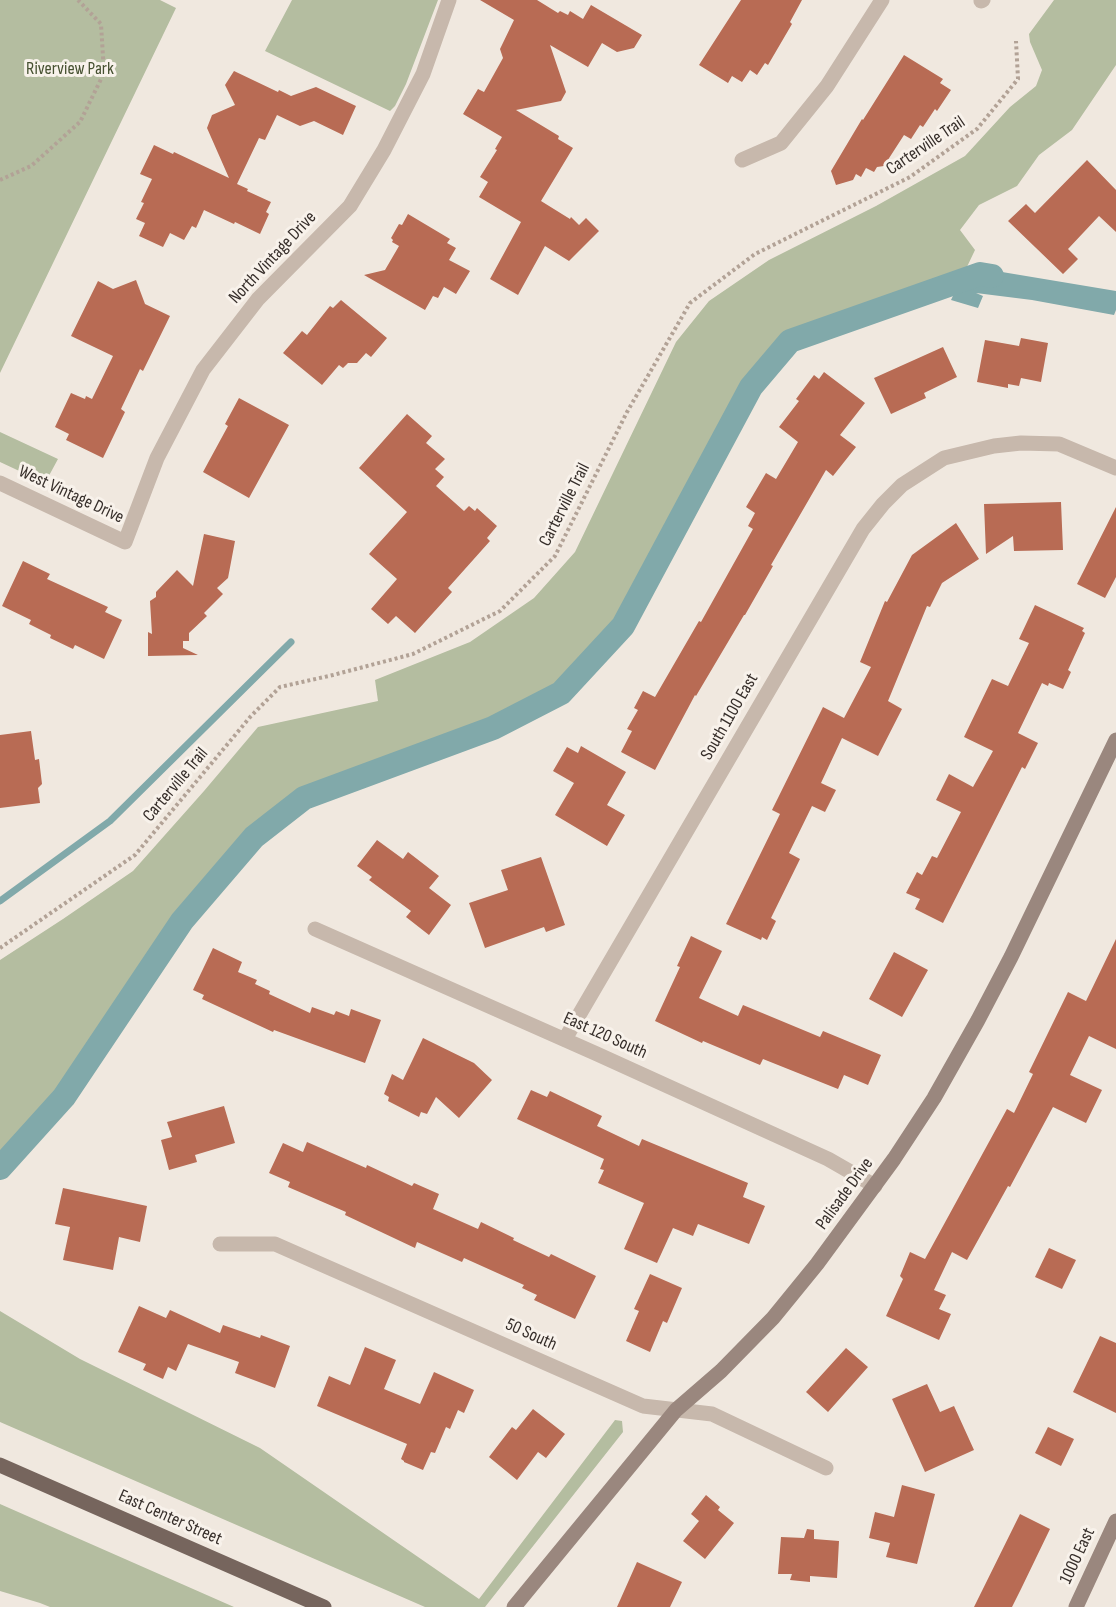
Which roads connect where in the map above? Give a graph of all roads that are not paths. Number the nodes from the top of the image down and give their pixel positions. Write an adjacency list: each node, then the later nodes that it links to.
1 (449, 0): 6 (street, North Vintage Drive)
2 (882, 0): 3 (street)
3 (742, 160)
4 (1116, 468): 9 (street, South 1100 East)
5 (0, 483): 6 (street, West Vintage Drive)
6 (125, 542)
7 (1116, 740): 10 (street, Palisade Drive)
8 (315, 929): 9 (street, East 120 South)
9 (565, 1039): 10 (street, East 120 South)
10 (875, 1186): 12 (street, Palisade Drive)
11 (220, 1244): 12 (street, 50 South)
12 (676, 1410): 14 (street, 50 South); 17 (street, Palisade Drive)
13 (0, 1465): 16 (main road, East Center Street)
14 (826, 1468)
15 (1116, 1521): 18 (street, 1000 East)
16 (324, 1607)
17 (514, 1607)
18 (1076, 1607)

